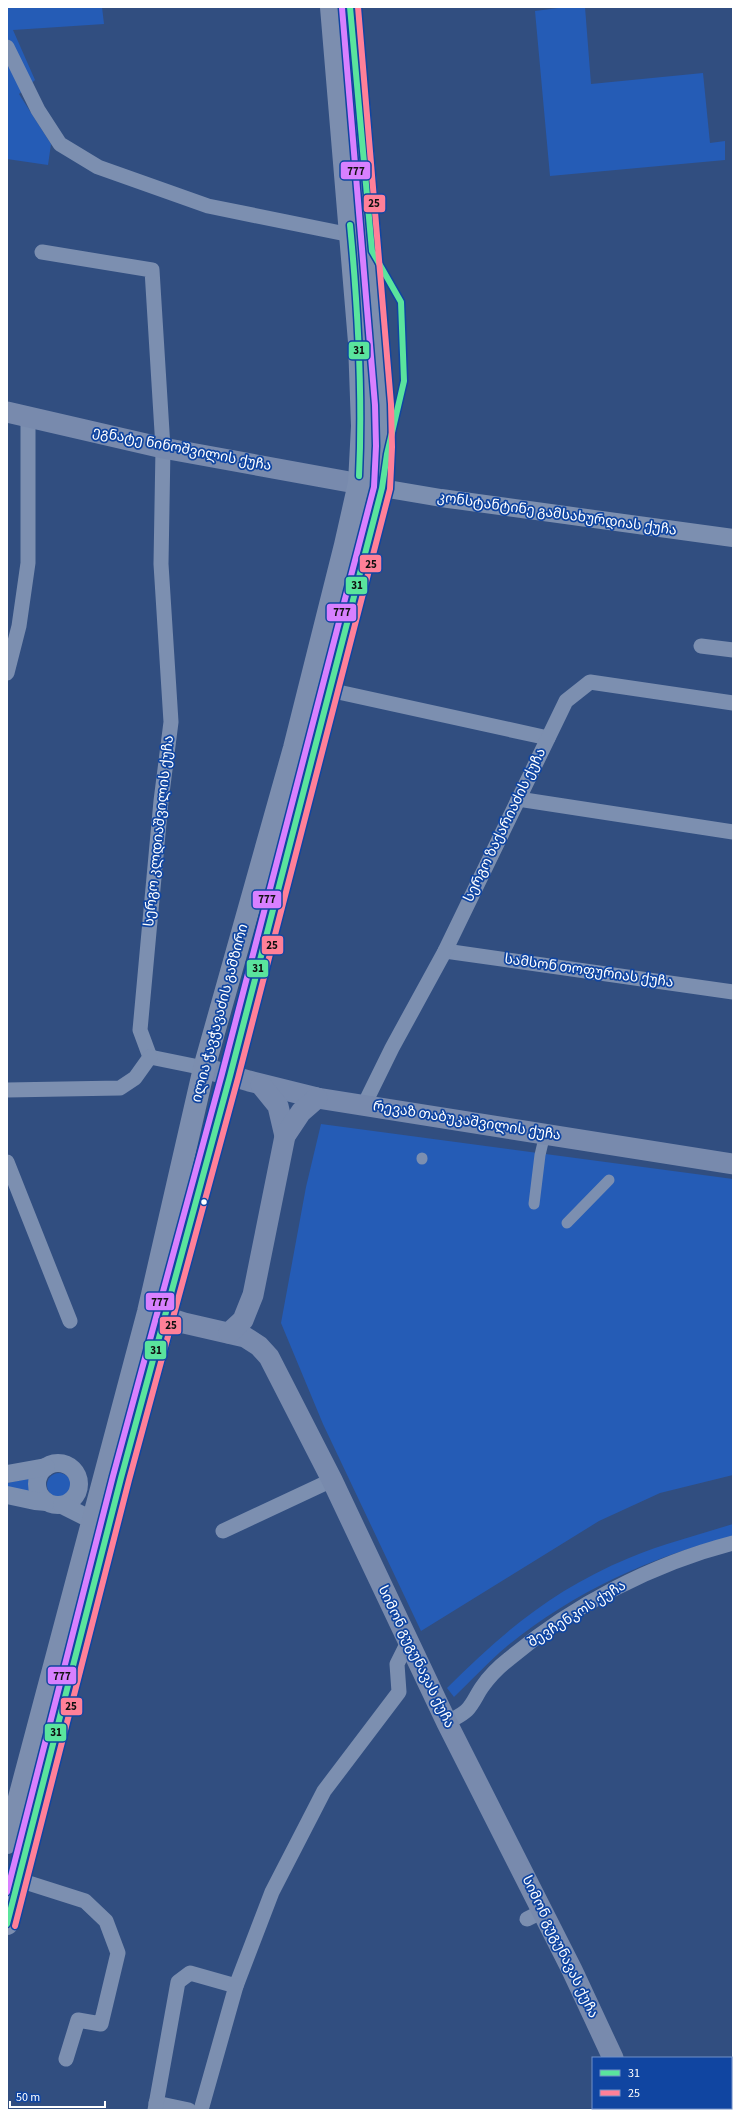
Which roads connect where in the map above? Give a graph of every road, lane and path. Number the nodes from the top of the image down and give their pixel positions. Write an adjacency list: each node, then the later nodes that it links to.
1 (331, 7): 4 (main road, ილია ჭავჭავაძის გამზირი)
2 (350, 7): 10 (main road, ილია ჭავჭავაძის გამზირი)
3 (7, 47): 4 (street)
4 (351, 235): 9 (main road, ილია ჭავჭავაძის გამზირი)
5 (42, 252): 8 (street, სერგო კლდიაშვილის ქუჩა)
6 (7, 412): 7 (main road, ეგნატე ნინოშვილის ქუჩა)
7 (28, 416): 8 (main road, ეგნატე ნინოშვილის ქუჩა); 14 (street)
8 (164, 448): 9 (main road, ეგნატე ნინოშვილის ქუჩა); 22 (street, სერგო კლდიაშვილის ქუჩა)
9 (358, 483): 10 (main road, ეგნატე ნინოშვილის ქუჩა); 23 (main road, ილია ჭავჭავაძის გამზირი)
10 (382, 488): 11 (street, კონსტანტინე გამსახურდიას ქუჩა); 15 (main road, ილია ჭავჭავაძის გამზირი)
11 (733, 538)
12 (701, 646): 13 (street)
13 (733, 650)
14 (7, 673)
15 (329, 690): 17 (street); 24 (main road, ილია ჭავჭავაძის გამზირი)
16 (733, 703): 17 (street, სერგო ზაქარიაძის ქუჩა)
17 (548, 738): 18 (street, სერგო ზაქარიაძის ქუჩა)
18 (518, 799): 19 (street); 20 (street, სერგო ზაქარიაძის ქუჩა)
19 (733, 832)
20 (445, 951): 21 (street, სამსონ თოფურიას ქუჩა); 28 (street, სერგო ზაქარიაძის ქუჩა)
21 (733, 992)
22 (150, 1057): 23 (street); 26 (street)
23 (204, 1068): 24 (main road, რევაზ თაბუკაშვილის ქუჩა); 38 (main road, ილია ჭავჭავაძის გამზირი)
24 (230, 1076): 25 (main road, რევაზ თაბუკაშვილის ქუჩა); 36 (main road, ილია ჭავჭავაძის გამზირი)
25 (261, 1085): 27 (main road, რევაზ თაბუკაშვილის ქუჩა); 30 (main road)
26 (7, 1090)
27 (317, 1098): 28 (main road, რევაზ თაბუკაშვილის ქუჩა); 30 (main road)
28 (364, 1105): 29 (main road, რევაზ თაბუკაშვილის ქუჩა)
29 (545, 1134): 32 (main road, რევაზ თაბუკაშვილის ქუჩა); 34 (street)
30 (285, 1136): 37 (main road)
31 (7, 1162): 39 (street)
32 (733, 1164)
33 (609, 1180): 35 (street)
34 (534, 1204)
35 (567, 1223)
36 (176, 1274): 38 (main road, ილია ჭავჭავაძის გამზირი); 40 (main road)
37 (253, 1295): 41 (main road); 42 (main road)
38 (157, 1315): 40 (main road, სიმონ გუგუნავას ქუჩა); 46 (main road, ილია ჭავჭავაძის გამზირი)
39 (70, 1321)
40 (202, 1327): 41 (main road, სიმონ გუგუნავას ქუჩა)
41 (229, 1333): 42 (main road, სიმონ გუგუნავას ქუჩა)
42 (269, 1357): 47 (main road, სიმონ გუგუნავას ქუჩა)
43 (46, 1467): 44 (street); 45 (street); 49 (street)
44 (74, 1470): 46 (street); 49 (street)
45 (7, 1474)
46 (113, 1476): 50 (main road, ილია ჭავჭავაძის გამზირი)
47 (332, 1480): 51 (street); 53 (main road, სიმონ გუგუნავას ქუჩა)
48 (7, 1495): 49 (street)
49 (54, 1503): 50 (street)
50 (101, 1522): 55 (main road, ილია ჭავჭავაძის გამზირი); 56 (main road, ილია ჭავჭავაძის გამზირი)
51 (223, 1531)
52 (733, 1543): 54 (street, შევჩენკოს ქუჩა)
53 (408, 1642): 54 (main road, სიმონ გუგუნავას ქუჩა); 58 (street)
54 (447, 1723): 59 (main road, სიმონ გუგუნავას ქუჩა)
55 (7, 1843)
56 (19, 1880): 57 (main road, ილია ჭავჭავაძის გამზირი); 60 (street)
57 (7, 1924)
58 (236, 1986): 61 (street); 63 (street)
59 (613, 2057)
60 (66, 2059)
61 (155, 2106): 62 (street)
62 (189, 2110)
63 (201, 2110)

